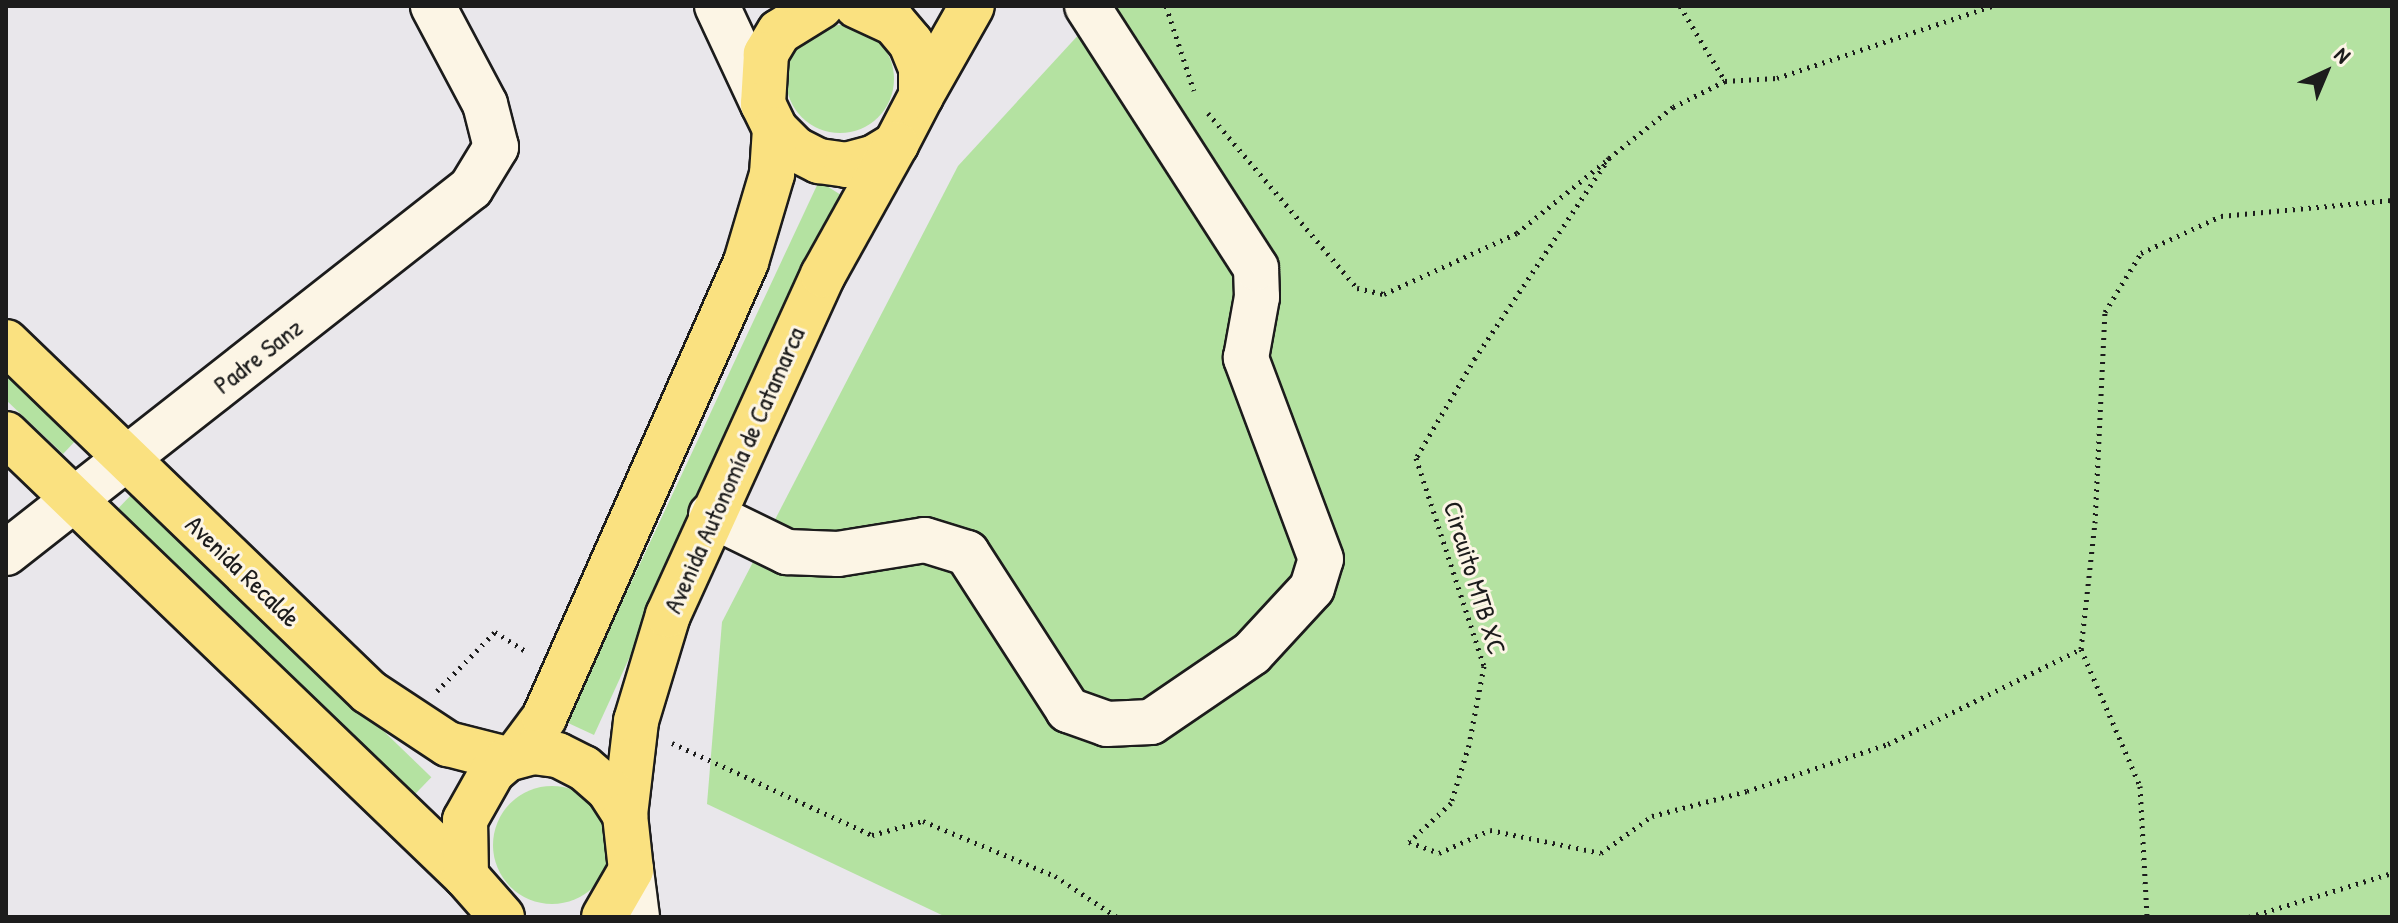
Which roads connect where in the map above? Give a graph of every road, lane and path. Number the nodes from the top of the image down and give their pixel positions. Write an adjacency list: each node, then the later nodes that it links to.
1 (433, 6): 20 (street, Padre Sanz)
2 (717, 6): 14 (street)
3 (821, 6): 14 (main road)
4 (857, 6): 11 (main road)
5 (972, 6): 11 (main road)
6 (1087, 6): 22 (street)
7 (1166, 6): 12 (path)
8 (1680, 6): 10 (path)
9 (1992, 6): 10 (path)
10 (1725, 81): 16 (path, Circuito MTB XC)
11 (921, 96): 15 (main road, Avenida Autonomía de Catamarca)
12 (1195, 96)
13 (1205, 108): 16 (path)
14 (769, 117): 15 (main road); 25 (main road)
15 (896, 144): 22 (main road, Avenida Autonomía de Catamarca)
16 (1609, 158): 24 (path, Circuito MTB XC)
17 (2392, 200): 24 (path)
18 (6, 342): 20 (main road, Avenida Recalde)
19 (6, 434): 21 (main road)
20 (127, 459): 21 (street, Padre Sanz); 26 (main road, Avenida Recalde)
21 (74, 500): 23 (street, Padre Sanz); 32 (main road)
22 (711, 515): 27 (main road, Avenida Autonomía de Catamarca)
23 (6, 553)
24 (2081, 649): 36 (path)
25 (563, 675): 26 (path); 28 (main road)
26 (407, 721): 28 (main road, Avenida Recalde)
27 (636, 721): 29 (main road, Avenida Autonomía de Catamarca); 35 (path)
28 (512, 756): 29 (main road, Avenida Recalde); 32 (main road)
29 (625, 815): 30 (main road, Avenida Autonomía de Catamarca)
30 (631, 870): 33 (main road); 34 (street)
31 (2392, 873): 37 (path)
32 (483, 904)
33 (604, 917)
34 (637, 917)
35 (1117, 917)
36 (2147, 917)
37 (2249, 917)

